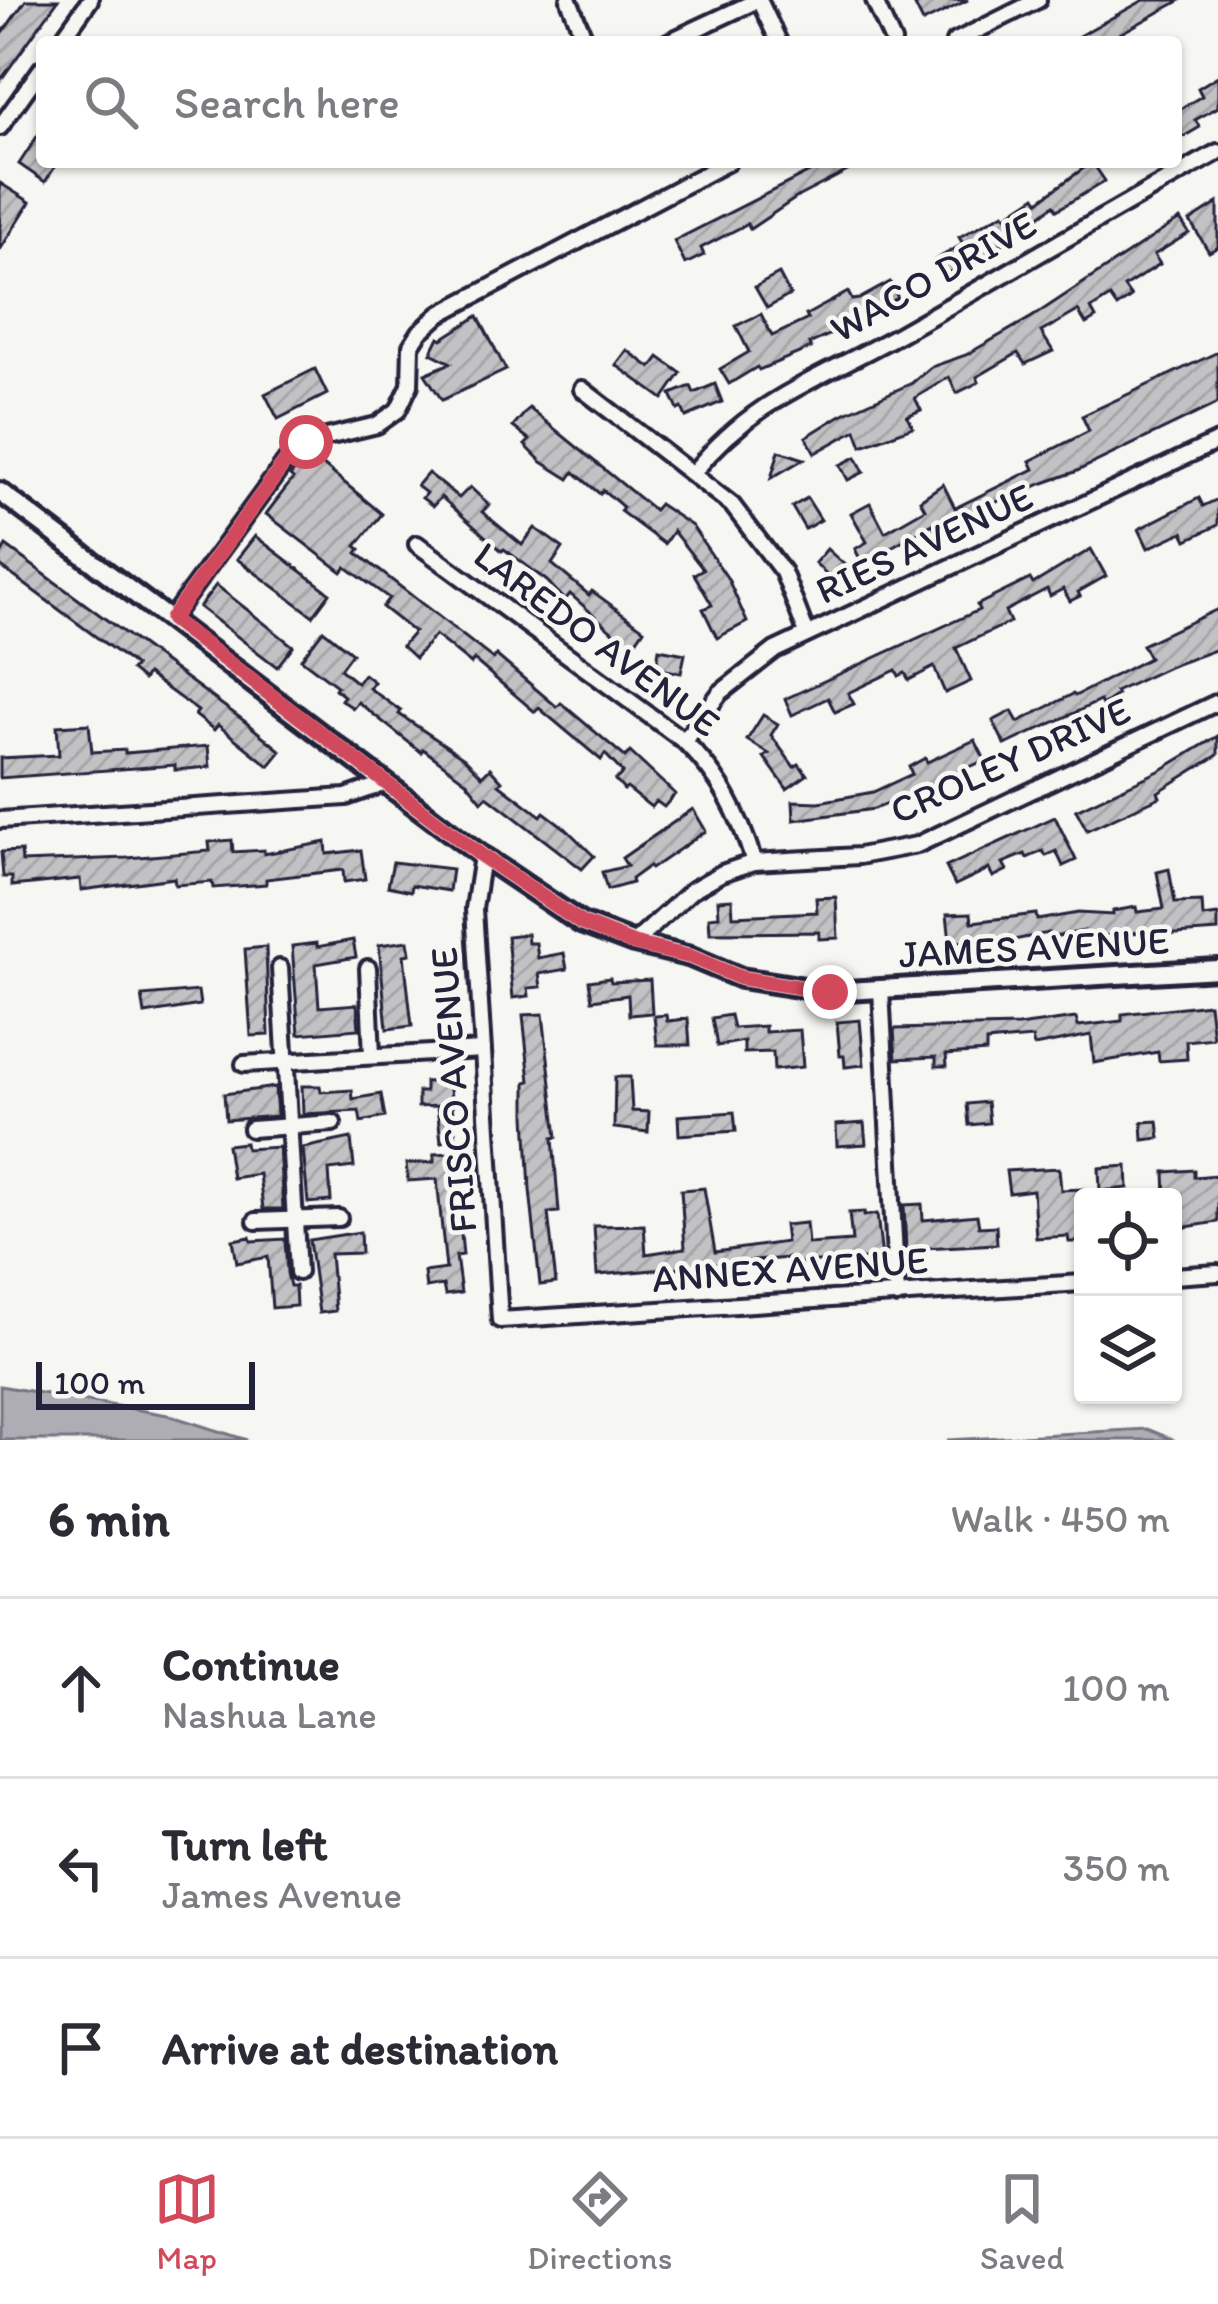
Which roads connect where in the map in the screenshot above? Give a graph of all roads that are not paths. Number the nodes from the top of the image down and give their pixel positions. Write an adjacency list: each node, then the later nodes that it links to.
1 (90, 0): 6 (street)
2 (569, 0): 7 (street)
3 (759, 0): 8 (street); 9 (street)
4 (874, 0): 10 (street)
5 (1039, 0): 11 (street)
6 (64, 36)
7 (584, 36)
8 (681, 36)
9 (776, 36)
10 (890, 36)
11 (966, 36)
12 (36, 76): 13 (street)
13 (0, 127)
14 (1218, 152): 18 (street, WACO DRIVE)
15 (717, 168): 21 (street)
16 (582, 388): 18 (street)
17 (1218, 441): 22 (street, RIES AVENUE)
18 (693, 473): 22 (street)
19 (0, 491): 21 (street, JAMES AVENUE)
20 (417, 544): 24 (street, LAREDO AVENUE)
21 (171, 619): 25 (street, JAMES AVENUE)
22 (807, 634): 24 (street, RIES AVENUE)
23 (1218, 702): 28 (street, CROLEY DRIVE)
24 (684, 741): 28 (street, LAREDO AVENUE)
25 (386, 783): 26 (street); 27 (street, JAMES AVENUE)
26 (0, 820)
27 (482, 856): 29 (street, JAMES AVENUE); 34 (street, FRISCO AVENUE)
28 (754, 862): 29 (street, CROLEY DRIVE)
29 (634, 944): 33 (street, JAMES AVENUE)
30 (280, 968): 36 (street)
31 (368, 968): 35 (street)
32 (1218, 969): 33 (street, JAMES AVENUE)
33 (881, 989): 48 (street)
34 (482, 1049): 35 (street); 49 (street, FRISCO AVENUE)
35 (372, 1056): 36 (street)
36 (287, 1061): 37 (street); 39 (street)
37 (244, 1064)
38 (333, 1124): 39 (street)
39 (290, 1126): 40 (street); 42 (street)
40 (251, 1129)
41 (339, 1218): 42 (street)
42 (296, 1220): 43 (street); 44 (street)
43 (256, 1222)
44 (298, 1272)
45 (1218, 1273): 46 (street)
46 (1182, 1275)
47 (1074, 1283): 48 (street, ANNEX AVENUE)
48 (896, 1296): 49 (street, ANNEX AVENUE)
49 (500, 1320)

